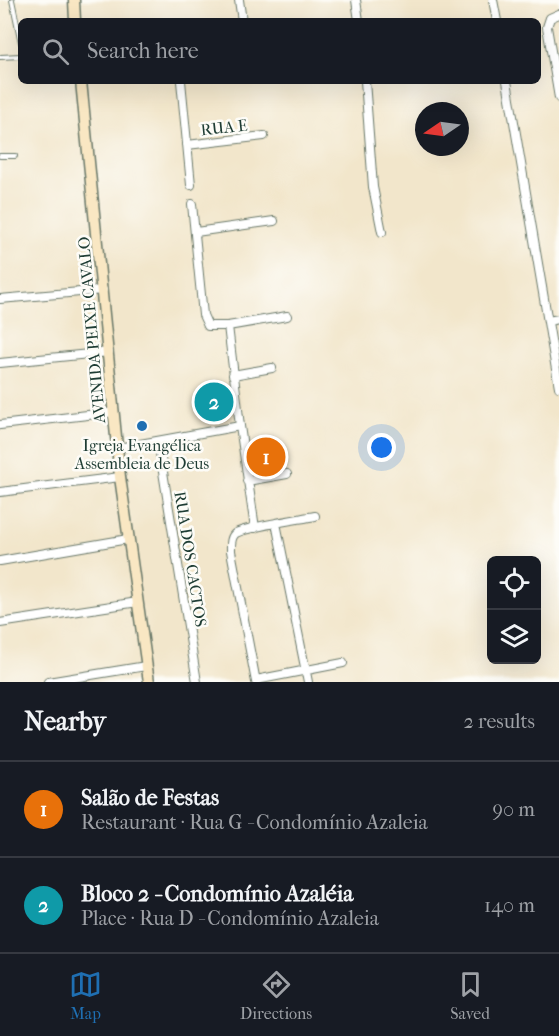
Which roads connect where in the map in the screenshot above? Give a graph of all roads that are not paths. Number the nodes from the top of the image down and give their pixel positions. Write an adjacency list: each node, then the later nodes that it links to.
1 (12, 0): 11 (lane)
2 (74, 0): 7 (street)
3 (239, 0): 8 (street)
4 (356, 0): 9 (street)
5 (493, 0): 10 (street)
6 (556, 15): 18 (street)
7 (75, 18)
8 (242, 18)
9 (359, 18)
10 (496, 18)
11 (18, 29)
12 (0, 56): 13 (lane)
13 (18, 56)
14 (81, 84): 28 (street, AVENIDA PEIXE CAVALO)
15 (181, 84): 20 (street)
16 (365, 84): 27 (street)
17 (508, 84): 32 (street)
18 (559, 93)
19 (264, 136): 20 (street, RUA E)
20 (187, 145): 23 (street)
21 (0, 156): 22 (lane)
22 (15, 156)
23 (191, 185)
24 (192, 204): 26 (street)
25 (274, 221): 26 (street)
26 (196, 232): 33 (street)
27 (382, 232)
28 (103, 290): 29 (street); 34 (street, AVENIDA PEIXE CAVALO)
29 (0, 299)
30 (287, 316): 33 (street)
31 (559, 319): 32 (street)
32 (548, 321): 38 (street)
33 (228, 326): 37 (street)
34 (109, 352): 35 (street); 39 (street, AVENIDA PEIXE CAVALO)
35 (0, 363)
36 (272, 368): 37 (street)
37 (233, 375): 41 (street)
38 (559, 387)
39 (114, 412): 40 (street); 43 (street, AVENIDA PEIXE CAVALO)
40 (0, 425)
41 (240, 426): 42 (street); 46 (street)
42 (158, 441): 43 (street); 61 (street, RUA DOS CACTOS)
43 (118, 448): 45 (street, AVENIDA PEIXE CAVALO)
44 (287, 474): 46 (street)
45 (120, 477): 47 (street); 51 (street, AVENIDA PEIXE CAVALO)
46 (247, 481): 50 (street)
47 (0, 492)
48 (315, 516): 49 (street)
49 (276, 523): 50 (street); 57 (street)
50 (255, 528): 58 (street)
51 (128, 538): 52 (street); 53 (street, AVENIDA PEIXE CAVALO)
52 (0, 561)
53 (138, 602): 54 (street); 56 (street, AVENIDA PEIXE CAVALO)
54 (0, 623)
55 (342, 663): 57 (street)
56 (146, 666): 59 (street); 60 (street, AVENIDA PEIXE CAVALO)
57 (306, 670): 58 (street); 62 (street)
58 (256, 681)
59 (48, 682)
60 (149, 682)
61 (197, 682)
62 (308, 682)

